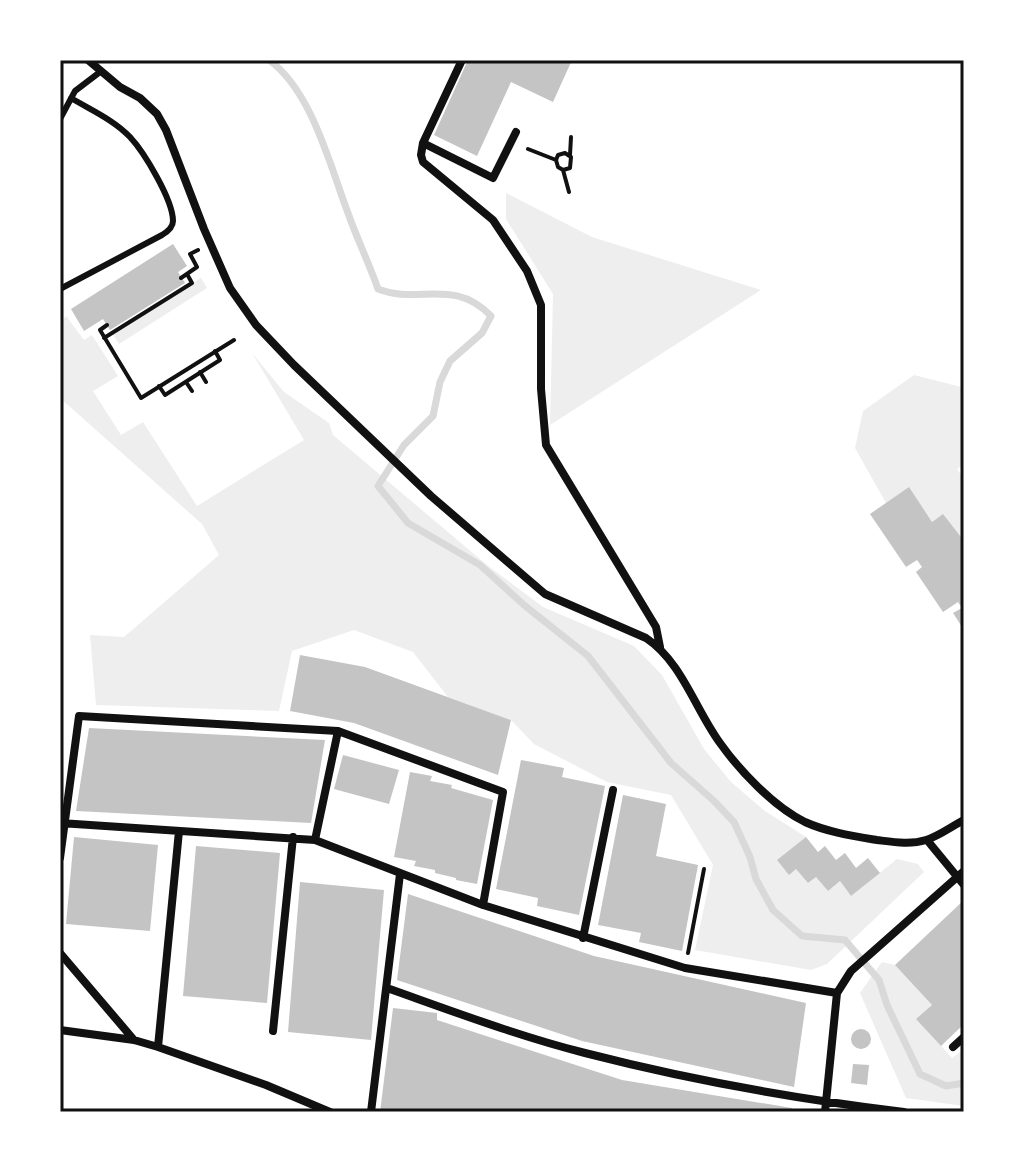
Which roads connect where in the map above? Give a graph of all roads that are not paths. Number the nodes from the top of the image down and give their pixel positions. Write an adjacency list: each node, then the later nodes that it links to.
1 (88, 60): 3 (street)
2 (462, 60): 7 (street)
3 (100, 72): 4 (lane); 9 (street)
4 (71, 98): 5 (lane); 8 (lane)
5 (60, 119)
6 (516, 132): 7 (street)
7 (423, 143): 9 (street)
8 (60, 289)
9 (660, 647): 17 (street)
10 (338, 731): 13 (street); 16 (street); 22 (street)
11 (613, 790): 23 (street)
12 (964, 820): 17 (street)
13 (62, 823): 14 (street); 18 (street)
14 (179, 831): 15 (street); 31 (street)
15 (293, 837): 16 (street); 28 (street)
16 (315, 840): 19 (street)
17 (927, 840): 20 (street)
18 (60, 858)
19 (400, 874): 22 (street); 25 (street)
20 (960, 874): 21 (street); 26 (street)
21 (964, 885)
22 (483, 905): 23 (street)
23 (583, 938): 26 (street)
24 (60, 953): 30 (street)
25 (387, 988): 33 (street); 35 (street)
26 (837, 993): 33 (street)
27 (60, 1030): 30 (street)
28 (273, 1031)
29 (964, 1037): 32 (street)
30 (134, 1040): 31 (street)
31 (158, 1047): 34 (street)
32 (953, 1047)
33 (825, 1107): 36 (street)
34 (330, 1112)
35 (371, 1112)
36 (904, 1112)

